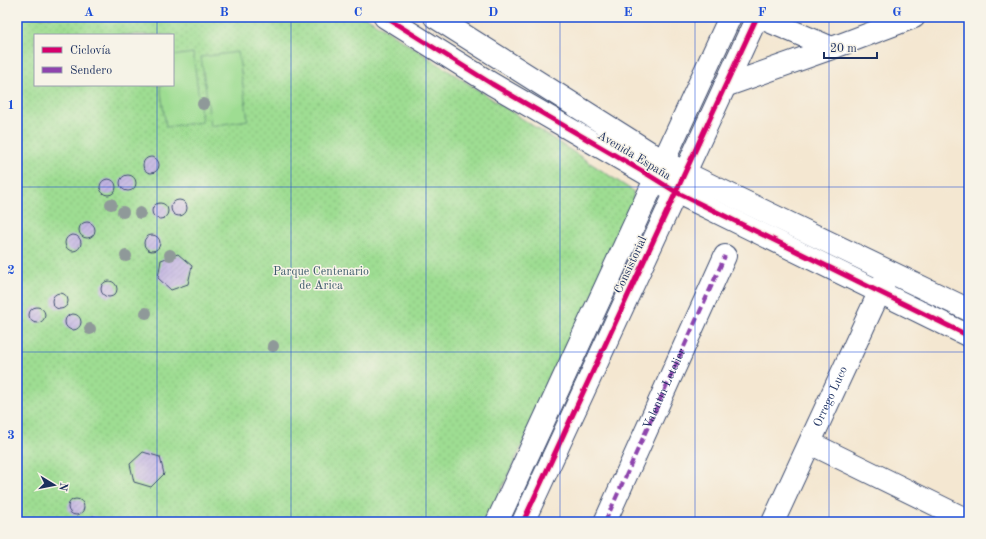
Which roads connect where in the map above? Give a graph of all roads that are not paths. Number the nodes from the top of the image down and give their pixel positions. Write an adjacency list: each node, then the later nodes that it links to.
1 (385, 17): 8 (street, Avenida España)
2 (435, 17): 8 (street, Avenida España)
3 (730, 17): 8 (street, Consistorial)
4 (758, 17): 6 (street); 7 (street, Consistorial)
5 (914, 17): 6 (street)
6 (832, 48): 7 (street)
7 (725, 86): 9 (street, Consistorial)
8 (659, 170): 9 (street, Avenida España); 17 (street, Consistorial)
9 (680, 182): 11 (street, Avenida España); 12 (street, Avenida España); 18 (street, Consistorial)
10 (724, 256): 19 (street, Valentín Letelier)
11 (890, 271): 12 (street, Orrego Luco); 13 (street, Avenida España)
12 (879, 293): 14 (street, Avenida España); 15 (street, Orrego Luco)
13 (969, 310)
14 (969, 336)
15 (810, 443): 16 (street); 20 (street, Orrego Luco)
16 (969, 521)
17 (497, 522)
18 (523, 522)
19 (605, 522)
20 (773, 522)

